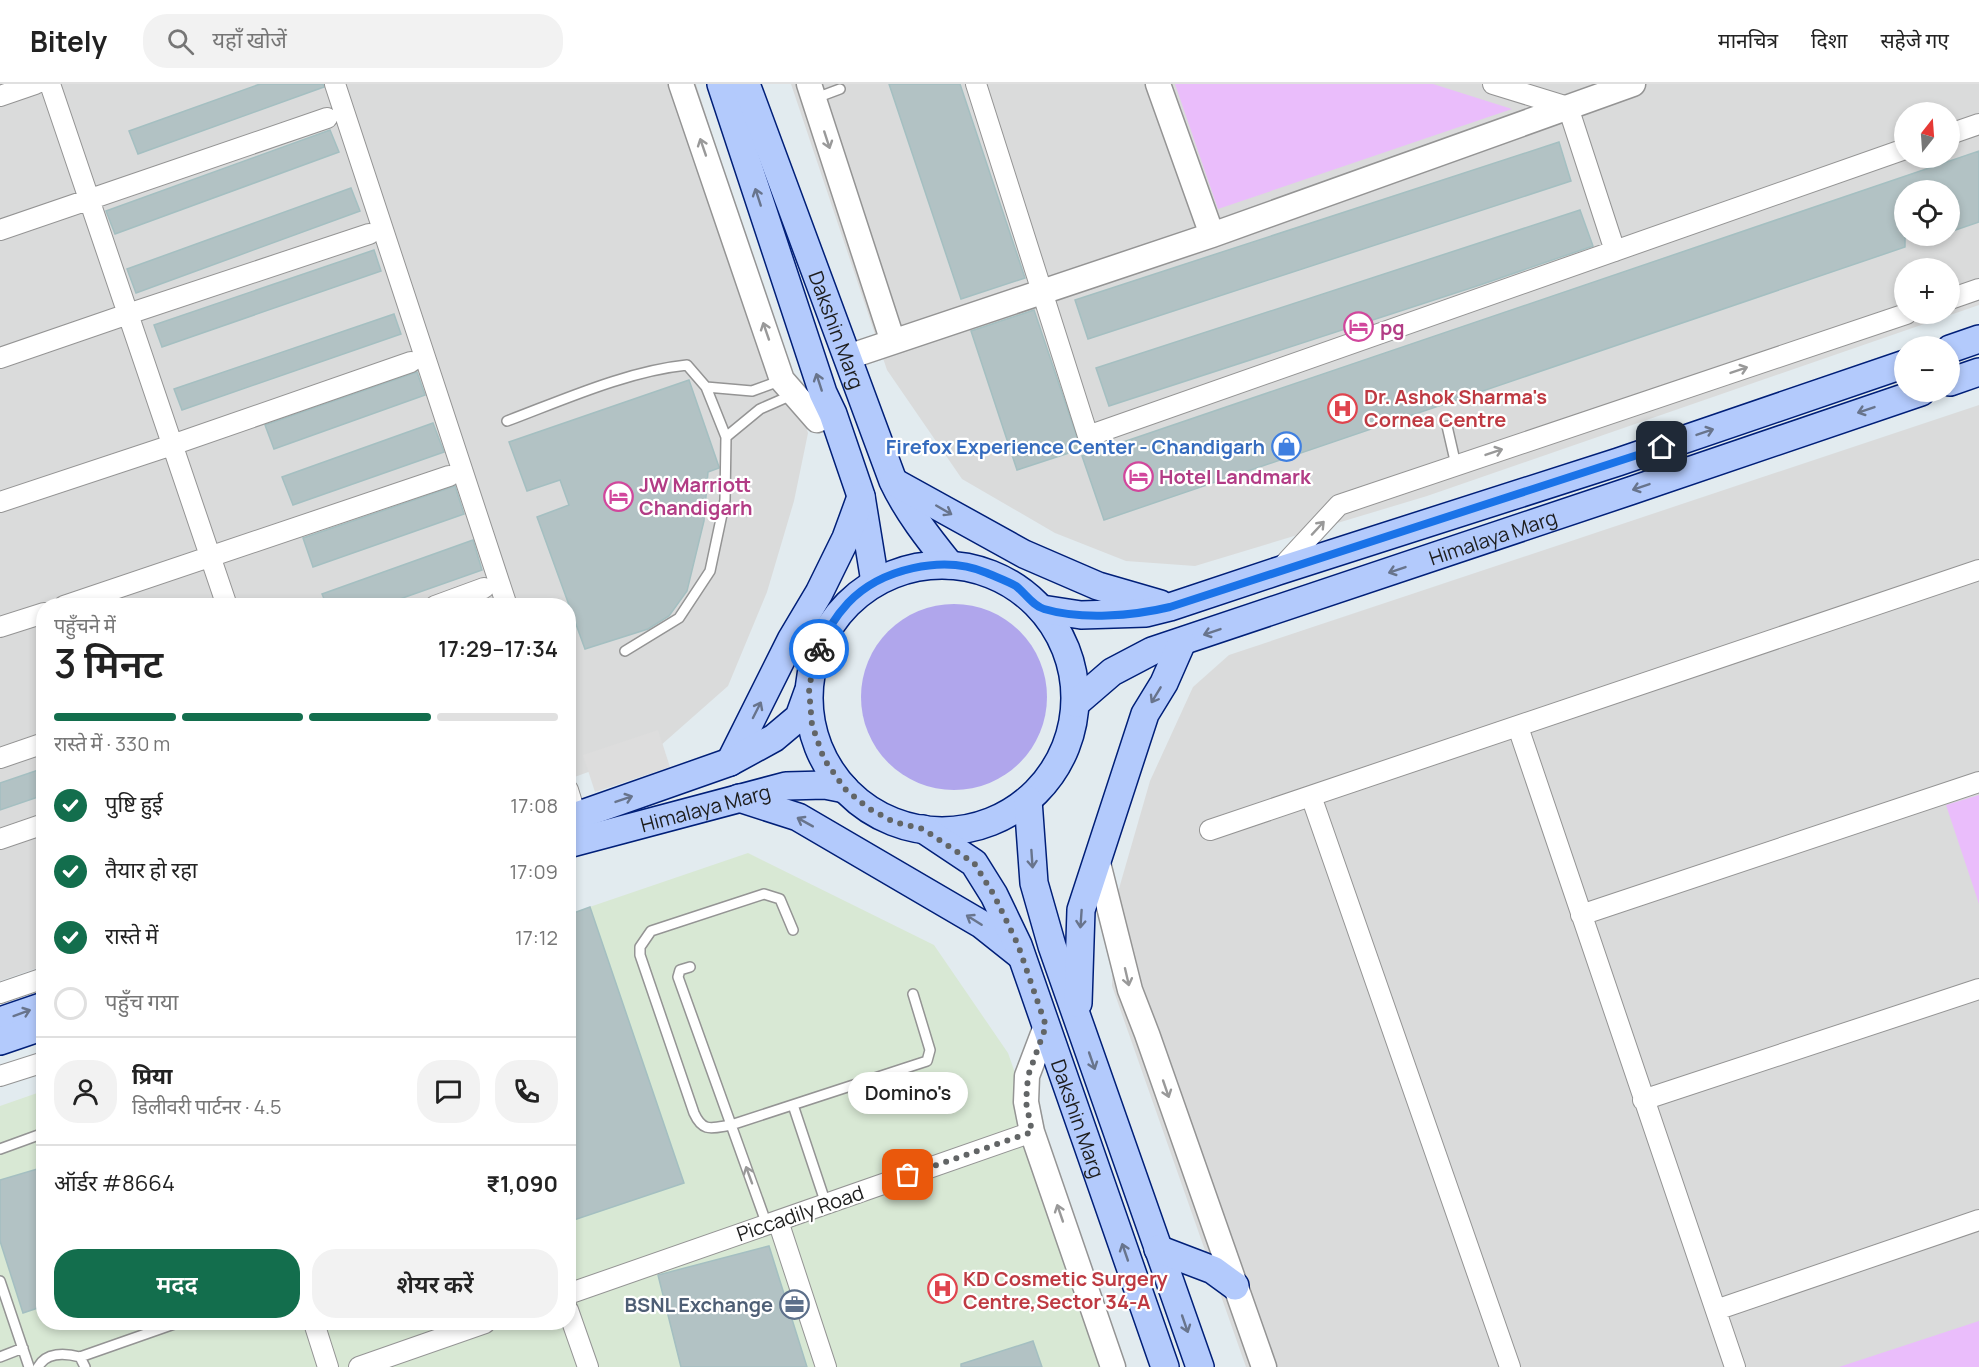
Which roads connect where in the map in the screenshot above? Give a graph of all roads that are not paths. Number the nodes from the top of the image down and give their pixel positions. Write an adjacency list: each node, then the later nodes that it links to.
1 (36, 84): 13 (street)
2 (50, 84): 19 (street)
3 (335, 84): 60 (street)
4 (681, 84): 39 (street, one-way to 4)
5 (721, 84): 41 (main road, Dakshin Marg, one-way to 5)
6 (746, 84): 32 (main road, Dakshin Marg)
7 (976, 84): 25 (street)
8 (1158, 84): 22 (street)
9 (1493, 84): 14 (street)
10 (1633, 84): 14 (street)
11 (840, 89): 12 (lane)
12 (811, 91): 30 (street, one-way to 30)
13 (0, 96)
14 (1568, 107): 22 (street); 23 (street)
15 (327, 118): 19 (street)
16 (1979, 124): 17 (street)
17 (1960, 131)
18 (1894, 153): 23 (street)
19 (89, 198): 20 (street); 27 (street)
20 (0, 230)
21 (369, 234): 27 (street)
22 (1212, 235): 25 (street)
23 (1615, 250): 25 (street)
24 (1979, 289): 26 (street)
25 (1043, 292): 30 (street)
26 (1960, 296)
27 (128, 314): 33 (street); 45 (street)
28 (1894, 318): 46 (street, one-way to 28)
29 (1979, 339): 31 (main road)
30 (893, 342): 32 (street)
31 (1960, 346)
32 (848, 357): 48 (main road, Dakshin Marg)
33 (0, 358)
34 (411, 362): 45 (street)
35 (1894, 368): 54 (main road, Himalaya Marg, one-way to 35)
36 (1979, 372): 37 (main road)
37 (1960, 379)
38 (706, 387): 39 (lane); 42 (lane); 44 (lane)
39 (788, 387): 41 (street); 44 (lane)
40 (1894, 401): 65 (main road, Himalaya Marg, one-way to 65)
41 (833, 414): 49 (main road, Dakshin Marg)
42 (507, 421)
43 (1447, 426): 46 (lane)
44 (726, 437): 66 (lane)
45 (172, 445): 50 (street); 51 (street)
46 (1456, 465): 54 (street, one-way to 46)
47 (449, 476): 51 (street)
48 (893, 481): 52 (main road, Dakshin Marg); 61 (main road, one-way to 61)
49 (861, 496): 55 (main road, Dakshin Marg); 72 (main road, one-way to 49)
50 (0, 502)
51 (210, 557): 57 (street); 58 (street)
52 (950, 565): 55 (main road); 62 (main road)
53 (1979, 570): 69 (street)
54 (1278, 571): 61 (main road, Himalaya Marg)
55 (875, 582): 67 (main road)
56 (484, 588): 59 (street)
57 (88, 598)
58 (224, 598)
59 (457, 598)
60 (504, 598)
61 (1170, 607): 62 (main road, Himalaya Marg)
62 (1042, 609): 68 (main road)
63 (36, 616): 64 (street)
64 (0, 627)
65 (1182, 642): 68 (main road, Himalaya Marg); 84 (main road, one-way to 84)
66 (625, 651)
67 (809, 689): 72 (main road, Himalaya Marg); 74 (main road)
68 (1076, 703): 77 (main road)
69 (1518, 727): 75 (street); 85 (street)
70 (36, 746): 71 (street)
71 (0, 758)
72 (730, 762): 81 (main road, Himalaya Marg, one-way to 72)
73 (1979, 782): 85 (street)
74 (845, 789): 76 (main road, Himalaya Marg); 79 (main road)
75 (1311, 796): 80 (street); 133 (street)
76 (739, 798): 82 (main road, Himalaya Marg); 87 (main road, one-way to 76)
77 (1028, 800): 79 (main road); 94 (main road, Dakshin Marg, one-way to 94)
78 (36, 828): 83 (street)
79 (923, 829): 87 (main road, Dakshin Marg)
80 (1210, 830)
81 (576, 834)
82 (576, 834)
83 (0, 839)
84 (1097, 859): 94 (main road, one-way to 94); 112 (street, one-way to 112)
85 (1581, 915): 101 (street)
86 (793, 930): 103 (lane)
87 (1020, 956): 96 (main road, Dakshin Marg)
88 (690, 966): 103 (lane)
89 (36, 981): 91 (street)
90 (1979, 989): 101 (street)
91 (0, 993)
92 (913, 994): 102 (lane)
93 (36, 1008): 95 (main road, one-way to 93)
94 (1078, 1019): 110 (main road, Dakshin Marg, one-way to 110)
95 (0, 1021)
96 (1046, 1026): 104 (street); 130 (main road, Dakshin Marg, one-way to 96)
97 (36, 1029): 98 (main road)
98 (0, 1041)
99 (36, 1065): 100 (street)
100 (0, 1076)
101 (1643, 1100): 114 (street)
102 (793, 1105): 103 (lane); 107 (lane)
103 (731, 1125): 109 (lane, one-way to 103)
104 (1032, 1132): 107 (street, Piccadily Road); 129 (street, one-way to 104)
105 (36, 1136): 106 (lane)
106 (0, 1149)
107 (826, 1204): 109 (street, Piccadily Road)
108 (1979, 1220): 114 (street)
109 (772, 1223): 113 (street, Piccadily Road); 128 (street)
110 (1158, 1250): 112 (main road); 131 (main road, Dakshin Marg, one-way to 131)
111 (0, 1281): 119 (lane)
112 (1235, 1286): 132 (street)
113 (576, 1291)
114 (1716, 1310): 134 (street)
115 (157, 1330): 121 (lane)
116 (316, 1330): 125 (street)
117 (452, 1330): 126 (street)
118 (575, 1330): 127 (street)
119 (23, 1348): 120 (lane); 122 (lane)
120 (0, 1357)
121 (80, 1357): 123 (lane); 124 (lane)
122 (29, 1367)
123 (38, 1367)
124 (85, 1367)
125 (328, 1367)
126 (359, 1367)
127 (588, 1367)
128 (826, 1367)
129 (1113, 1367)
130 (1165, 1367)
131 (1200, 1367)
132 (1264, 1367)
133 (1510, 1367)
134 (1735, 1367)

